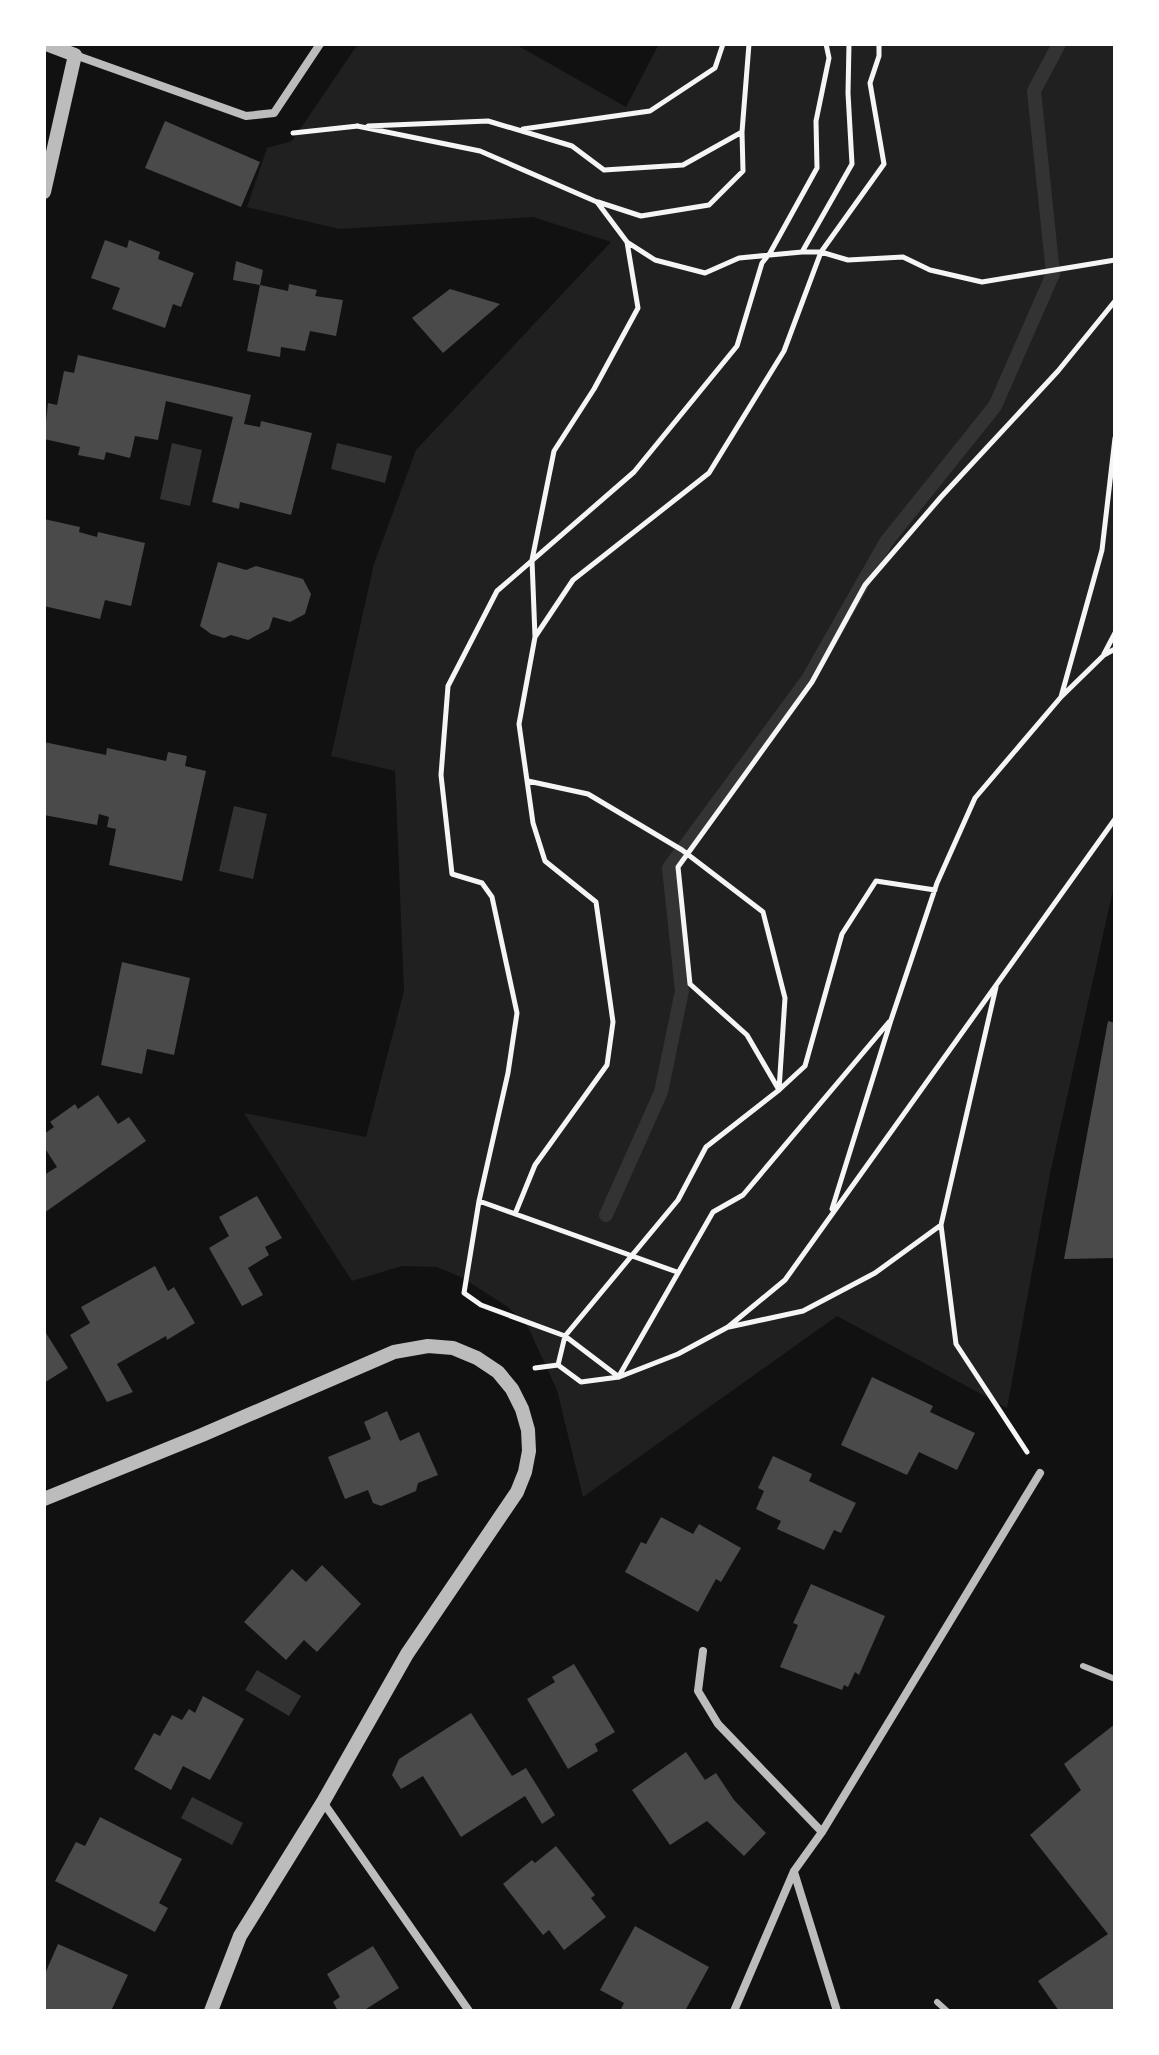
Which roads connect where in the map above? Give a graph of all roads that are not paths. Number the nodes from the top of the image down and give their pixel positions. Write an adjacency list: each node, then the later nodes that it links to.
1 (46, 44): 3 (street)
2 (320, 44): 3 (street)
3 (75, 55): 4 (street)
4 (47, 165): 5 (street)
5 (44, 192)
6 (1040, 1473): 12 (street)
7 (44, 1499): 11 (street)
8 (703, 1651): 12 (street)
9 (1083, 1666): 10 (lane)
10 (1115, 1679)
11 (323, 1802): 15 (street); 16 (street)
12 (822, 1832): 13 (street)
13 (794, 1871): 17 (street); 18 (street)
14 (937, 2002): 19 (lane)
15 (211, 2011)
16 (469, 2011)
17 (734, 2011)
18 (837, 2011)
19 (947, 2011)

